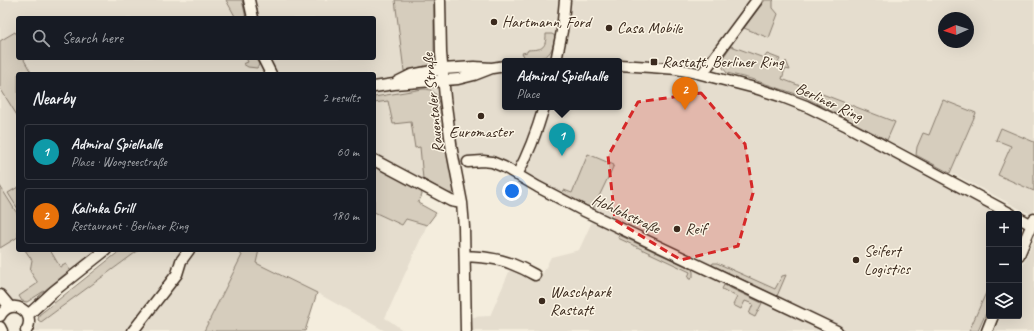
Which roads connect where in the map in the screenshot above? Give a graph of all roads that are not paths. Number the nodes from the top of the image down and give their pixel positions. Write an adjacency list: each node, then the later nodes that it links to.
1 (249, 0): 5 (street)
2 (440, 0): 11 (street, Rauentaler Straße)
3 (565, 0): 6 (street)
4 (757, 0): 13 (street)
5 (253, 16)
6 (557, 58)
7 (264, 60): 12 (street)
8 (622, 65): 13 (street, Berliner Ring)
9 (502, 66): 10 (street)
10 (492, 68): 11 (street); 14 (street)
11 (442, 69): 14 (street, Rauentaler Straße); 15 (street)
12 (270, 72)
13 (702, 74): 22 (street, Berliner Ring)
14 (444, 81): 15 (street); 21 (street, Rauentaler Straße)
15 (394, 84): 16 (street)
16 (376, 87)
17 (543, 110): 20 (street)
18 (376, 161): 21 (street)
19 (468, 162): 20 (street, Hohlohstraße)
20 (517, 175): 41 (street, Hohlohstraße)
21 (462, 203): 28 (street, Rauentaler Straße)
22 (1005, 211)
23 (1022, 219): 24 (street)
24 (1033, 222): 25 (street)
25 (1022, 248)
26 (103, 252): 30 (street)
27 (188, 252): 39 (street)
28 (465, 256): 29 (street); 40 (street, Rauentaler Straße)
29 (535, 275)
30 (54, 291): 32 (street); 34 (street)
31 (0, 295): 33 (street)
32 (21, 308): 33 (street); 34 (street)
33 (3, 311)
34 (28, 315): 38 (street)
35 (992, 319): 42 (street)
36 (0, 327): 37 (street)
37 (2, 331)
38 (26, 331)
39 (133, 331)
40 (466, 331)
41 (837, 331)
42 (987, 331)

